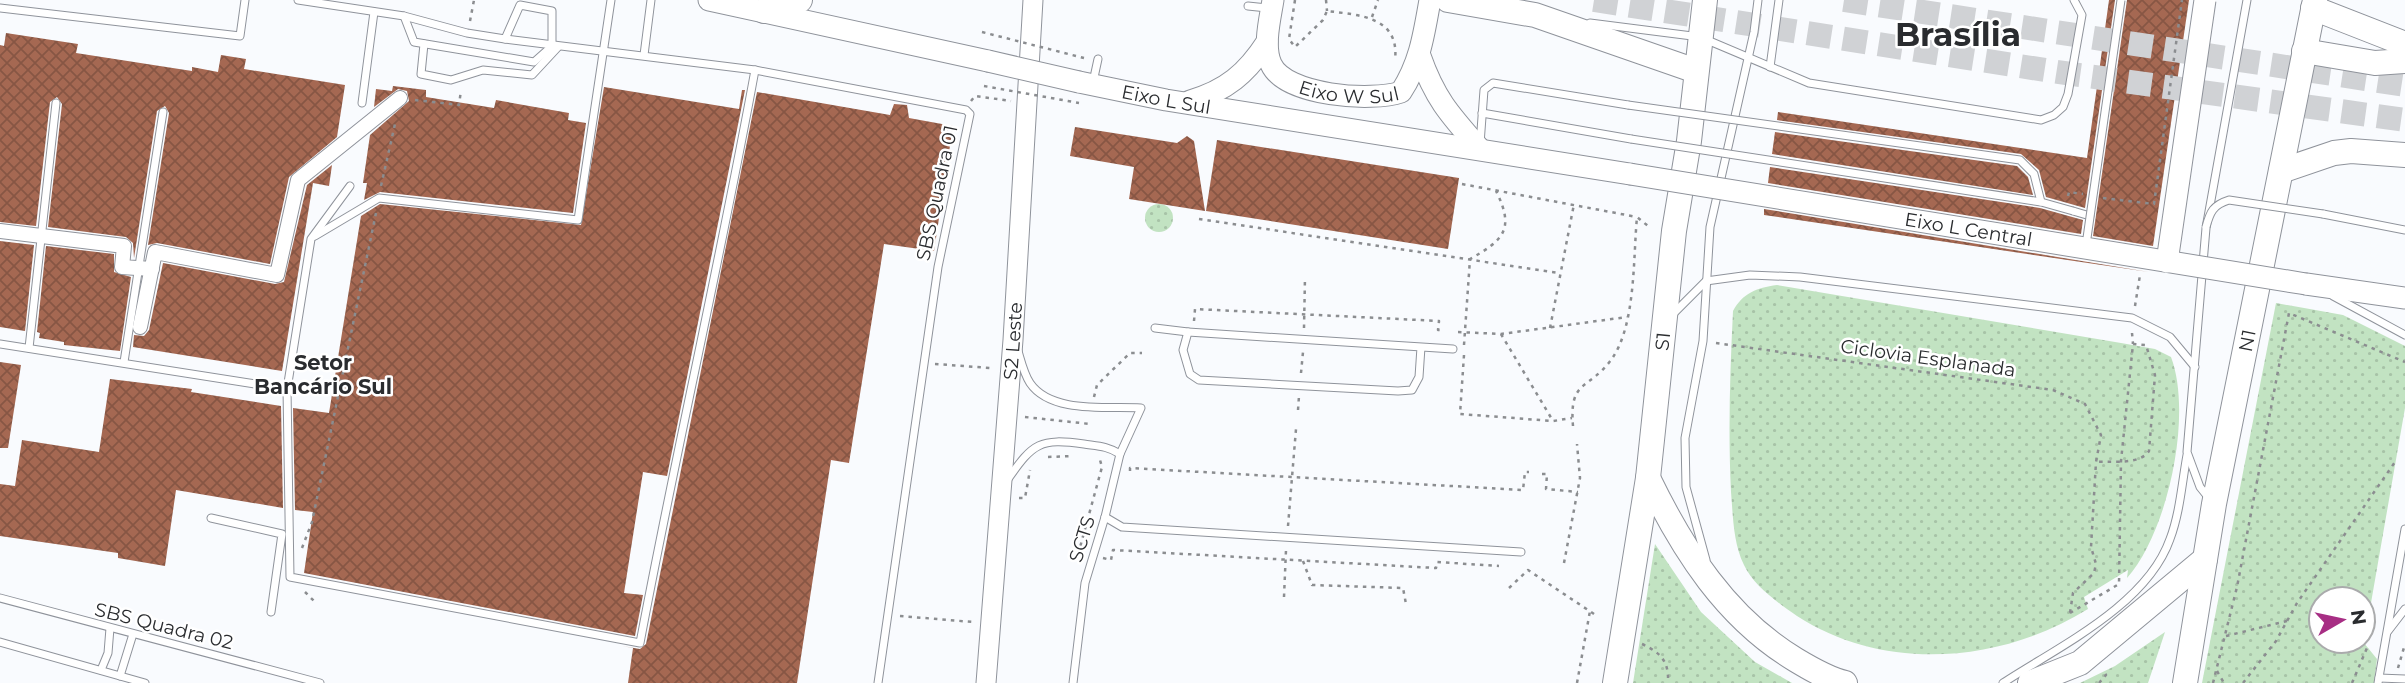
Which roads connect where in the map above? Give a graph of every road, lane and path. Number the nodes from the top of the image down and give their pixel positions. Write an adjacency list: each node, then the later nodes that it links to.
1 (19, 0): 27 (lane)
2 (244, 0): 27 (lane)
3 (298, 0): 30 (lane)
4 (474, 0): 35 (path)
5 (611, 0): 42 (lane)
6 (651, 0): 45 (lane)
7 (709, 0): 28 (main road, Eixo L Sul)
8 (800, 0): 28 (highway)
9 (1033, 0): 108 (main road, S2 Leste)
10 (1326, 0): 29 (path)
11 (1378, 0): 33 (path)
12 (1430, 0): 43 (main road, Eixo W Sul)
13 (1448, 0): 31 (highway)
14 (1705, 0): 36 (highway, S1)
15 (1758, 0): 46 (lane)
16 (1779, 0): 50 (lane)
17 (2074, 0): 50 (lane)
18 (2121, 0): 77 (lane, bridge)
19 (2182, 0): 74 (path)
20 (2205, 0): 86 (main road, bridge)
21 (2247, 0): 119 (lane)
22 (1294, 2): 29 (path)
23 (1272, 4): 25 (lane); 38 (main road, Eixo W Sul)
24 (2314, 4): 40 (highway); 44 (highway, N1)
25 (1248, 6)
26 (0, 8): 27 (lane)
27 (18, 10)
28 (764, 11): 55 (main road, Eixo L Sul, bridge)
29 (1327, 11): 33 (path)
30 (374, 12): 32 (lane); 61 (lane)
31 (1535, 15): 36 (lane); 53 (highway)
32 (404, 16): 35 (lane, SBS Quadra 01); 39 (lane)
33 (1371, 17): 51 (path)
34 (982, 32): 47 (path, bridge)
35 (467, 33): 37 (lane, SBS Quadra 01)
36 (1700, 37): 46 (lane); 53 (highway, S1)
37 (505, 39): 41 (lane, SBS Quadra 01); 41 (lane)
38 (1267, 42): 43 (main road, Eixo W Sul); 63 (main road)
39 (424, 44): 41 (lane); 54 (lane)
40 (2405, 44)
41 (555, 46): 42 (lane, SBS Quadra 01); 54 (lane)
42 (604, 50): 45 (lane, SBS Quadra 01); 73 (lane)
43 (1421, 50): 66 (main road)
44 (2304, 51): 49 (highway); 68 (highway, N1)
45 (644, 55): 52 (lane, SBS Quadra 01)
46 (1749, 56): 50 (lane); 91 (lane)
47 (1084, 58)
48 (1098, 59): 55 (lane)
49 (2405, 61)
50 (1770, 67)
51 (1394, 68)
52 (755, 70): 163 (lane); 197 (lane, SBS Quadra 01)
53 (1696, 71): 96 (highway, S1)
54 (463, 78): 58 (path)
55 (1086, 83): 63 (main road, Eixo L Sul)
56 (984, 86): 62 (path, bridge)
57 (975, 96): 59 (path)
58 (400, 98): 73 (path); 88 (street)
59 (997, 99)
60 (56, 103): 113 (lane)
61 (362, 103)
62 (1079, 103)
63 (1184, 103): 66 (main road, Eixo L Sul)
64 (163, 112): 116 (lane)
65 (1482, 113): 66 (lane); 75 (lane, bridge); 75 (lane, bridge)
66 (1480, 149): 69 (main road, Eixo L Sul)
67 (2405, 155): 68 (highway)
68 (2281, 171): 149 (highway, N1)
69 (1630, 174): 84 (main road, Eixo L Central, bridge)
70 (1462, 184): 72 (path)
71 (350, 186): 83 (lane)
72 (1496, 191): 76 (path); 85 (path)
73 (379, 198): 83 (lane); 163 (path)
74 (2123, 201)
75 (2041, 202): 77 (lane, bridge)
76 (1574, 204): 78 (path); 89 (path)
77 (2090, 216): 84 (lane, bridge)
78 (1637, 217): 80 (path); 95 (path)
79 (1199, 219): 85 (path)
80 (1648, 226)
81 (2405, 230): 87 (lane, bridge)
82 (0, 231): 88 (street)
83 (311, 239): 122 (lane)
84 (2085, 250): 86 (main road, Eixo L Central, bridge)
85 (1470, 259): 89 (path); 105 (path)
86 (2167, 262): 87 (main road, Eixo L Central, bridge)
87 (2202, 267): 92 (main road, Eixo L Central, bridge)
88 (152, 269): 98 (street)
89 (1559, 273): 100 (path)
90 (1305, 276): 94 (path)
91 (1706, 281): 96 (lane); 109 (lane); 119 (lane)
92 (2310, 285): 93 (main road, Eixo L Central); 107 (lane)
93 (2405, 298)
94 (1305, 314): 97 (path); 101 (path); 102 (path)
95 (1627, 317): 100 (path); 127 (path)
96 (1665, 322): 146 (highway, S1)
97 (1194, 323)
98 (140, 327)
99 (1155, 328): 103 (lane)
100 (1550, 328): 106 (path)
101 (1442, 330)
102 (1304, 331)
103 (1188, 332): 112 (lane); 112 (lane)
104 (1458, 332): 105 (path)
105 (1465, 332): 106 (path); 128 (path)
106 (1502, 334): 128 (path)
107 (2405, 335)
108 (1013, 340): 134 (lane, SCTS); 148 (main road, S2 Leste)
109 (1703, 341): 139 (path, Ciclovia Esplanada); 166 (lane)
110 (0, 344): 113 (lane)
111 (1304, 344): 121 (path)
112 (1422, 347): 114 (lane)
113 (29, 348): 116 (lane)
114 (1453, 349)
115 (1142, 353): 124 (path)
116 (124, 362): 122 (lane)
117 (2405, 362): 183 (path)
118 (936, 364): 120 (path)
119 (2195, 367): 133 (lane)
120 (990, 368)
121 (1301, 376)
122 (287, 389): 163 (lane)
123 (1300, 389): 125 (path)
124 (1094, 398)
125 (1298, 410)
126 (1025, 417): 129 (path)
127 (1572, 418): 128 (path); 130 (path)
128 (1553, 421)
129 (1090, 424)
130 (1573, 426)
131 (1296, 429): 145 (path)
132 (1577, 444): 147 (path)
133 (2187, 452): 149 (lane); 204 (lane)
134 (1120, 454): 148 (lane); 150 (lane, SCTS)
135 (1075, 456): 136 (path)
136 (1044, 457)
137 (1099, 458): 156 (path)
138 (2121, 461): 138 (path); 139 (path); 139 (path, Ciclovia Esplanada)
139 (2096, 462)
140 (2395, 462): 177 (path)
141 (1031, 466): 148 (path)
142 (1529, 472): 145 (path)
143 (1542, 474): 147 (path)
144 (1128, 476): 145 (path)
145 (1292, 477): 153 (path)
146 (1648, 478): 166 (highway); 180 (highway, S1)
147 (1578, 492): 161 (path)
148 (1010, 493): 198 (main road, S2 Leste)
149 (2214, 504): 159 (highway, N1)
150 (1105, 517): 155 (lane); 199 (lane, SCTS)
151 (211, 518): 174 (lane)
152 (2405, 528): 182 (lane)
153 (1287, 529)
154 (1286, 547): 158 (path)
155 (1521, 552)
156 (1086, 553)
157 (1103, 558): 158 (path)
158 (1286, 559): 160 (path); 168 (path)
159 (2205, 559): 205 (highway); 207 (highway, N1)
160 (1303, 560): 162 (path); 171 (path)
161 (1564, 563)
162 (1499, 566)
163 (290, 577): 170 (path)
164 (1560, 582): 167 (path)
165 (1509, 589): 167 (path)
166 (1713, 589): 203 (highway)
167 (1557, 590): 173 (path)
168 (1284, 597)
169 (0, 598): 179 (lane, SBS Quadra 02)
170 (314, 601)
171 (1406, 604)
172 (2405, 609): 182 (lane)
173 (1590, 611): 175 (path); 200 (path)
174 (271, 612)
175 (1597, 616)
176 (913, 618): 178 (path)
177 (2287, 621): 183 (path); 210 (path)
178 (973, 622)
179 (110, 628): 181 (lane, SBS Quadra 02); 188 (lane)
180 (1623, 630): 201 (highway, S1); 202 (path)
181 (133, 634): 190 (lane); 193 (lane, SBS Quadra 02)
182 (2386, 634): 194 (lane)
183 (2226, 636): 189 (path)
184 (0, 642): 188 (lane)
185 (2405, 644): 191 (path)
186 (2364, 655): 211 (path)
187 (2103, 668): 206 (path)
188 (101, 670): 190 (lane)
189 (2217, 671): 208 (path); 209 (path)
190 (120, 676): 195 (lane)
191 (2395, 678): 192 (lane); 194 (lane)
192 (2405, 679)
193 (306, 681): 196 (lane, SBS Quadra 02)
194 (2379, 681)
195 (145, 683)
196 (320, 683)
197 (878, 683)
198 (986, 683)
199 (1073, 683)
200 (1577, 683)
201 (1615, 683)
202 (1668, 683)
203 (1845, 683)
204 (2003, 683)
205 (2030, 683)
206 (2099, 683)
207 (2185, 683)
208 (2213, 683)
209 (2224, 683)
210 (2243, 683)
211 (2353, 683)

